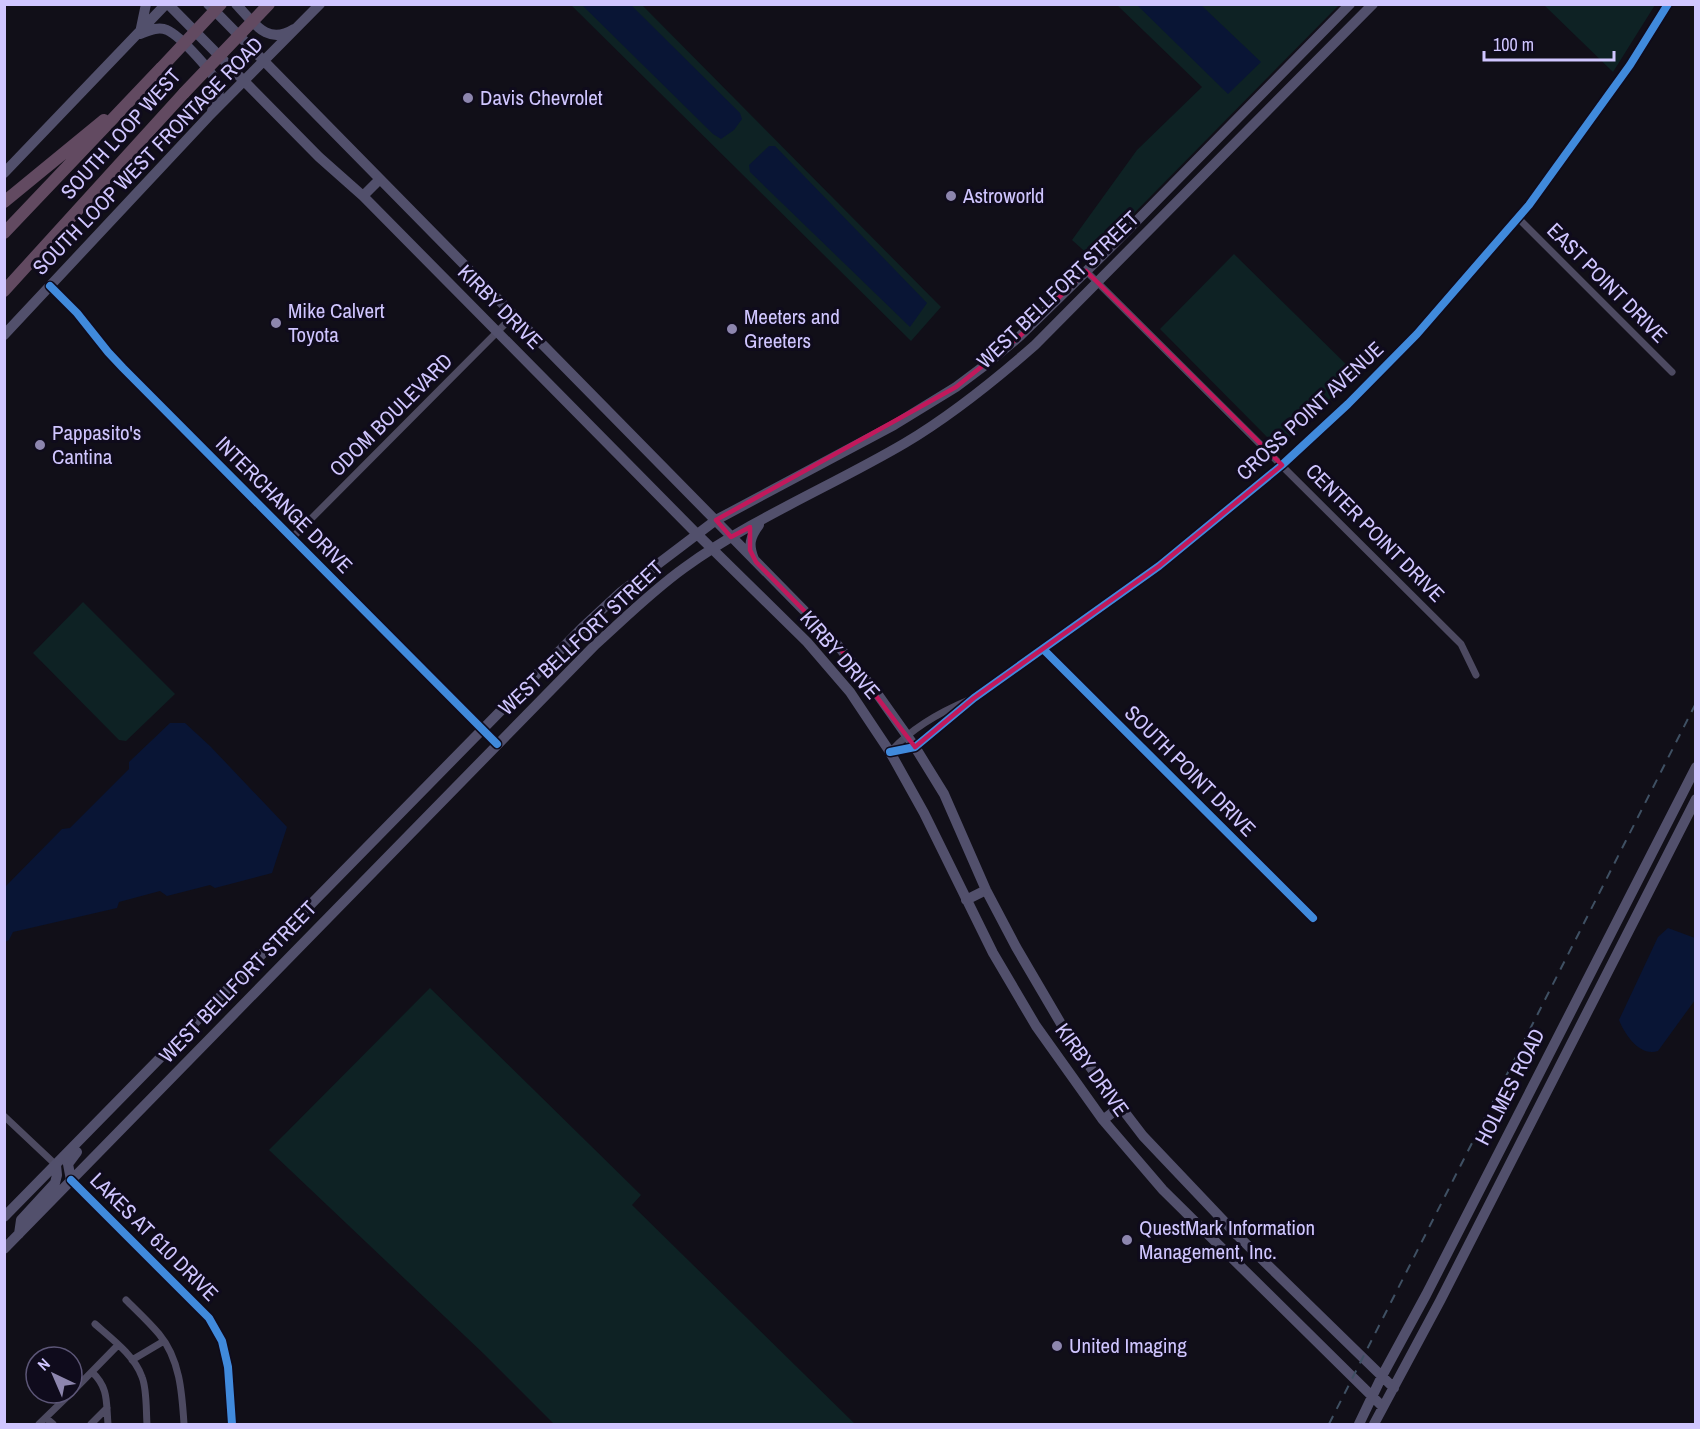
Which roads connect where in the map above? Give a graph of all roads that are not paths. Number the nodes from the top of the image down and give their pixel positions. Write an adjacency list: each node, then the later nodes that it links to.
1 (146, 4): 12 (main road)
2 (167, 4): 12 (main road); 14 (main road, KIRBY DRIVE)
3 (208, 4): 13 (main road, KIRBY DRIVE)
4 (221, 4): 15 (highway, SOUTH LOOP WEST, bridge)
5 (236, 4): 11 (main road)
6 (269, 4): 26 (highway, SOUTH LOOP WEST, bridge)
7 (320, 4): 11 (main road, SOUTH LOOP WEST FRONTAGE ROAD)
8 (1350, 4): 23 (main road, WEST BELLFORT STREET)
9 (1373, 4): 24 (main road, WEST BELLFORT STREET)
10 (1668, 4): 21 (street, CROSS POINT AVENUE)
11 (303, 23): 13 (main road, SOUTH LOOP WEST FRONTAGE ROAD)
12 (138, 34): 16 (main road); 17 (main road)
13 (264, 62): 14 (main road, SOUTH LOOP WEST FRONTAGE ROAD); 18 (main road, KIRBY DRIVE)
14 (245, 81): 16 (main road, SOUTH LOOP WEST FRONTAGE ROAD); 19 (main road, KIRBY DRIVE)
15 (148, 82): 20 (highway); 22 (highway, SOUTH LOOP WEST)
16 (210, 116): 25 (main road, SOUTH LOOP WEST FRONTAGE ROAD)
17 (4, 173)
18 (380, 179): 19 (main road); 28 (main road, KIRBY DRIVE)
19 (363, 196): 29 (main road, KIRBY DRIVE)
20 (4, 202)
21 (1518, 218): 31 (street, EAST POINT DRIVE); 34 (street, CROSS POINT AVENUE)
22 (4, 233)
23 (1086, 271): 24 (street, CENTER POINT DRIVE); 32 (main road, WEST BELLFORT STREET)
24 (1097, 282): 33 (main road, WEST BELLFORT STREET); 34 (street, CENTER POINT DRIVE)
25 (50, 286): 30 (main road, SOUTH LOOP WEST FRONTAGE ROAD); 39 (street, INTERCHANGE DRIVE)
26 (9, 287): 27 (highway, SOUTH LOOP WEST)
27 (4, 304)
28 (514, 315): 29 (street, ODOM BOULEVARD); 36 (main road, KIRBY DRIVE)
29 (498, 332): 37 (main road, KIRBY DRIVE); 39 (street, ODOM BOULEVARD)
30 (4, 336)
31 (1672, 372)
32 (894, 425): 33 (main road); 36 (main road, WEST BELLFORT STREET)
33 (905, 443): 35 (main road, WEST BELLFORT STREET)
34 (1282, 465): 44 (street, CROSS POINT AVENUE); 45 (street, CENTER POINT DRIVE)
35 (764, 519): 38 (main road, WEST BELLFORT STREET); 41 (main road)
36 (716, 520): 37 (main road, WEST BELLFORT STREET); 38 (main road, KIRBY DRIVE)
37 (697, 534): 40 (main road, KIRBY DRIVE); 42 (main road, WEST BELLFORT STREET)
38 (731, 537): 40 (main road, WEST BELLFORT STREET); 41 (main road, KIRBY DRIVE)
39 (292, 538): 47 (street, INTERCHANGE DRIVE)
40 (712, 549): 43 (main road, WEST BELLFORT STREET); 51 (main road, KIRBY DRIVE)
41 (756, 562): 48 (main road, KIRBY DRIVE)
42 (582, 628): 43 (main road); 47 (main road, WEST BELLFORT STREET)
43 (595, 645): 49 (main road, WEST BELLFORT STREET)
44 (1043, 650): 46 (street, CROSS POINT AVENUE); 60 (street, SOUTH POINT DRIVE)
45 (1476, 675)
46 (974, 698): 48 (street, CROSS POINT AVENUE); 50 (street, CROSS POINT AVENUE)
47 (483, 730): 49 (street, INTERCHANGE DRIVE); 54 (main road, WEST BELLFORT STREET)
48 (906, 735): 50 (main road, KIRBY DRIVE); 51 (street, CROSS POINT AVENUE)
49 (497, 744): 55 (main road, WEST BELLFORT STREET)
50 (915, 747): 51 (street, CROSS POINT AVENUE); 58 (main road, KIRBY DRIVE)
51 (890, 752): 59 (main road, KIRBY DRIVE)
52 (1695, 767): 56 (main road, HOLMES ROAD)
53 (1695, 799): 57 (main road, HOLMES ROAD)
54 (378, 836): 55 (main road); 61 (main road, WEST BELLFORT STREET)
55 (393, 850): 62 (main road, WEST BELLFORT STREET)
56 (1641, 873): 57 (main road); 73 (main road, HOLMES ROAD)
57 (1655, 879): 74 (main road, HOLMES ROAD)
58 (986, 890): 59 (main road); 63 (main road, KIRBY DRIVE)
59 (966, 900): 65 (main road, KIRBY DRIVE)
60 (1312, 918)
61 (291, 925): 62 (main road); 64 (main road, WEST BELLFORT STREET)
62 (306, 939): 66 (main road, WEST BELLFORT STREET)
63 (1055, 1014): 65 (main road); 67 (main road, KIRBY DRIVE)
64 (202, 1016): 66 (main road); 70 (main road, WEST BELLFORT STREET)
65 (1036, 1026): 69 (main road, KIRBY DRIVE)
66 (217, 1031): 72 (main road, WEST BELLFORT STREET)
67 (1121, 1106): 69 (main road); 77 (main road, KIRBY DRIVE)
68 (4, 1116): 71 (street)
69 (1103, 1120): 79 (main road, KIRBY DRIVE)
70 (96, 1124): 71 (main road, WEST BELLFORT STREET); 72 (main road)
71 (56, 1165): 75 (main road, WEST BELLFORT STREET); 76 (main road)
72 (71, 1180): 76 (main road, WEST BELLFORT STREET); 100 (street, LAKES AT 610 DRIVE)
73 (1478, 1194): 74 (main road); 86 (main road, HOLMES ROAD)
74 (1492, 1200): 88 (main road, HOLMES ROAD)
75 (4, 1217)
76 (19, 1234): 78 (main road, WEST BELLFORT STREET)
77 (1238, 1235): 79 (main road); 86 (main road, KIRBY DRIVE)
78 (4, 1249)
79 (1223, 1250): 89 (main road, KIRBY DRIVE)
80 (126, 1299): 82 (street)
81 (95, 1324): 83 (street)
82 (164, 1341): 84 (street); 99 (street)
83 (118, 1345): 84 (street); 85 (street)
84 (132, 1360): 98 (street)
85 (92, 1372): 87 (street); 92 (street)
86 (1382, 1376): 88 (main road, KIRBY DRIVE); 89 (main road, HOLMES ROAD)
87 (84, 1380)
88 (1394, 1388): 91 (main road, HOLMES ROAD)
89 (1371, 1396): 91 (main road, KIRBY DRIVE); 101 (main road, HOLMES ROAD)
90 (58, 1405): 93 (street)
91 (1383, 1407): 102 (main road, HOLMES ROAD)
92 (107, 1408): 96 (street); 97 (street)
93 (46, 1418): 94 (street); 95 (street)
94 (39, 1425)
95 (53, 1425)
96 (91, 1425)
97 (108, 1425)
98 (147, 1425)
99 (184, 1425)
100 (232, 1425)
101 (1359, 1425)
102 (1374, 1425)

